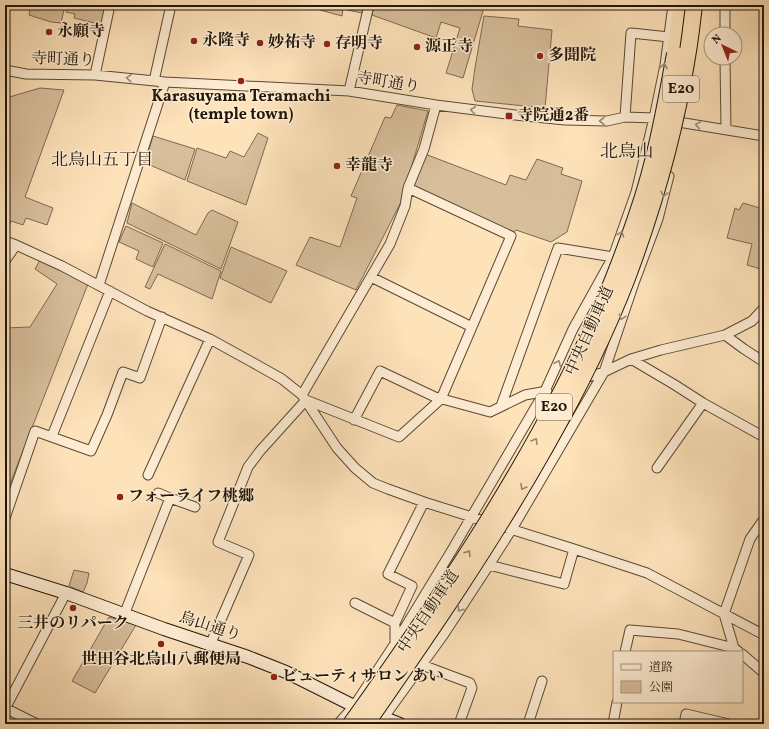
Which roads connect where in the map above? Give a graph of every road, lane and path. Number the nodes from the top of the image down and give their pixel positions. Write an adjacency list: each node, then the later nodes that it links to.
1 (110, 5): 13 (street)
2 (171, 5): 14 (street)
3 (369, 5): 16 (street)
4 (673, 5): 10 (street)
5 (681, 5): 79 (highway, 中央自動車道 / E20, one-way to 5, bridge)
6 (694, 5): 80 (highway, 中央自動車道 / E20, one-way to 80, bridge)
7 (702, 5): 20 (street)
8 (725, 5): 9 (street)
9 (725, 26)
10 (669, 37): 18 (street); 19 (street, one-way to 10)
11 (725, 66): 21 (street)
12 (5, 70): 13 (street, 寺町通り)
13 (95, 75): 14 (street, 寺町通り, one-way to 13)
14 (154, 80): 15 (street, 寺町通り)
15 (165, 82): 16 (street, 寺町通り); 29 (street)
16 (349, 91): 17 (street, 寺町通り)
17 (436, 105): 18 (street, 寺町通り, one-way to 17); 23 (street)
18 (625, 117): 19 (street, 寺町通り)
19 (654, 118): 20 (street, 寺町通り); 26 (street, one-way to 19)
20 (682, 122): 21 (street, 寺町通り, one-way to 20); 38 (street, one-way to 38)
21 (726, 130): 22 (street, 寺町通り)
22 (764, 136)
23 (408, 188): 28 (street); 33 (street)
24 (5, 241): 25 (street)
25 (16, 245): 27 (street); 29 (street)
26 (613, 257): 39 (street, one-way to 26); 43 (street)
27 (5, 261)
28 (371, 277): 33 (street); 40 (street)
29 (99, 285): 30 (street)
30 (110, 291): 32 (street); 45 (street)
31 (764, 308): 34 (street)
32 (162, 317): 35 (street); 45 (street)
33 (472, 327): 41 (street)
34 (725, 335): 36 (street); 37 (street)
35 (210, 339): 40 (street); 48 (street)
36 (631, 359): 38 (street); 42 (street)
37 (764, 362)
38 (604, 372): 39 (street); 56 (street)
39 (545, 391): 43 (street); 53 (street)
40 (304, 398): 44 (street); 51 (street); 67 (street)
41 (442, 399): 43 (street); 44 (street); 44 (street)
42 (703, 403): 46 (street); 47 (street)
43 (501, 406)
44 (354, 420)
45 (52, 436): 54 (street)
46 (764, 437)
47 (658, 468)
48 (148, 475)
49 (158, 493): 50 (street)
50 (170, 498): 52 (street); 63 (street)
51 (424, 502): 53 (street); 64 (street)
52 (195, 507)
53 (471, 517): 56 (street); 66 (street)
54 (5, 518)
55 (764, 519): 62 (street)
56 (512, 529): 57 (street); 58 (street)
57 (574, 549): 58 (street); 62 (street)
58 (489, 565): 71 (street, one-way to 71)
59 (5, 574): 60 (street, 烏山通り)
60 (66, 594): 63 (street, 烏山通り); 77 (street)
61 (355, 604): 64 (street)
62 (724, 614): 65 (street); 68 (street)
63 (124, 615): 67 (street, 烏山通り)
64 (395, 622): 66 (street)
65 (764, 635)
66 (396, 641): 75 (street)
67 (210, 644): 75 (street, 烏山通り)
68 (737, 650): 69 (street)
69 (625, 651)
70 (743, 655): 72 (street)
71 (422, 665): 76 (street); 82 (street)
72 (764, 673)
73 (542, 681): 83 (street)
74 (617, 703): 84 (street)
75 (354, 706): 76 (street, 烏山通り); 78 (street)
76 (381, 721): 81 (street, 烏山通り)
77 (37, 724)
78 (338, 724)
79 (351, 724)
80 (366, 724)
81 (400, 724)
82 (459, 724)
83 (528, 724)
84 (613, 724)
85 (684, 724): 86 (street)
86 (729, 724)

